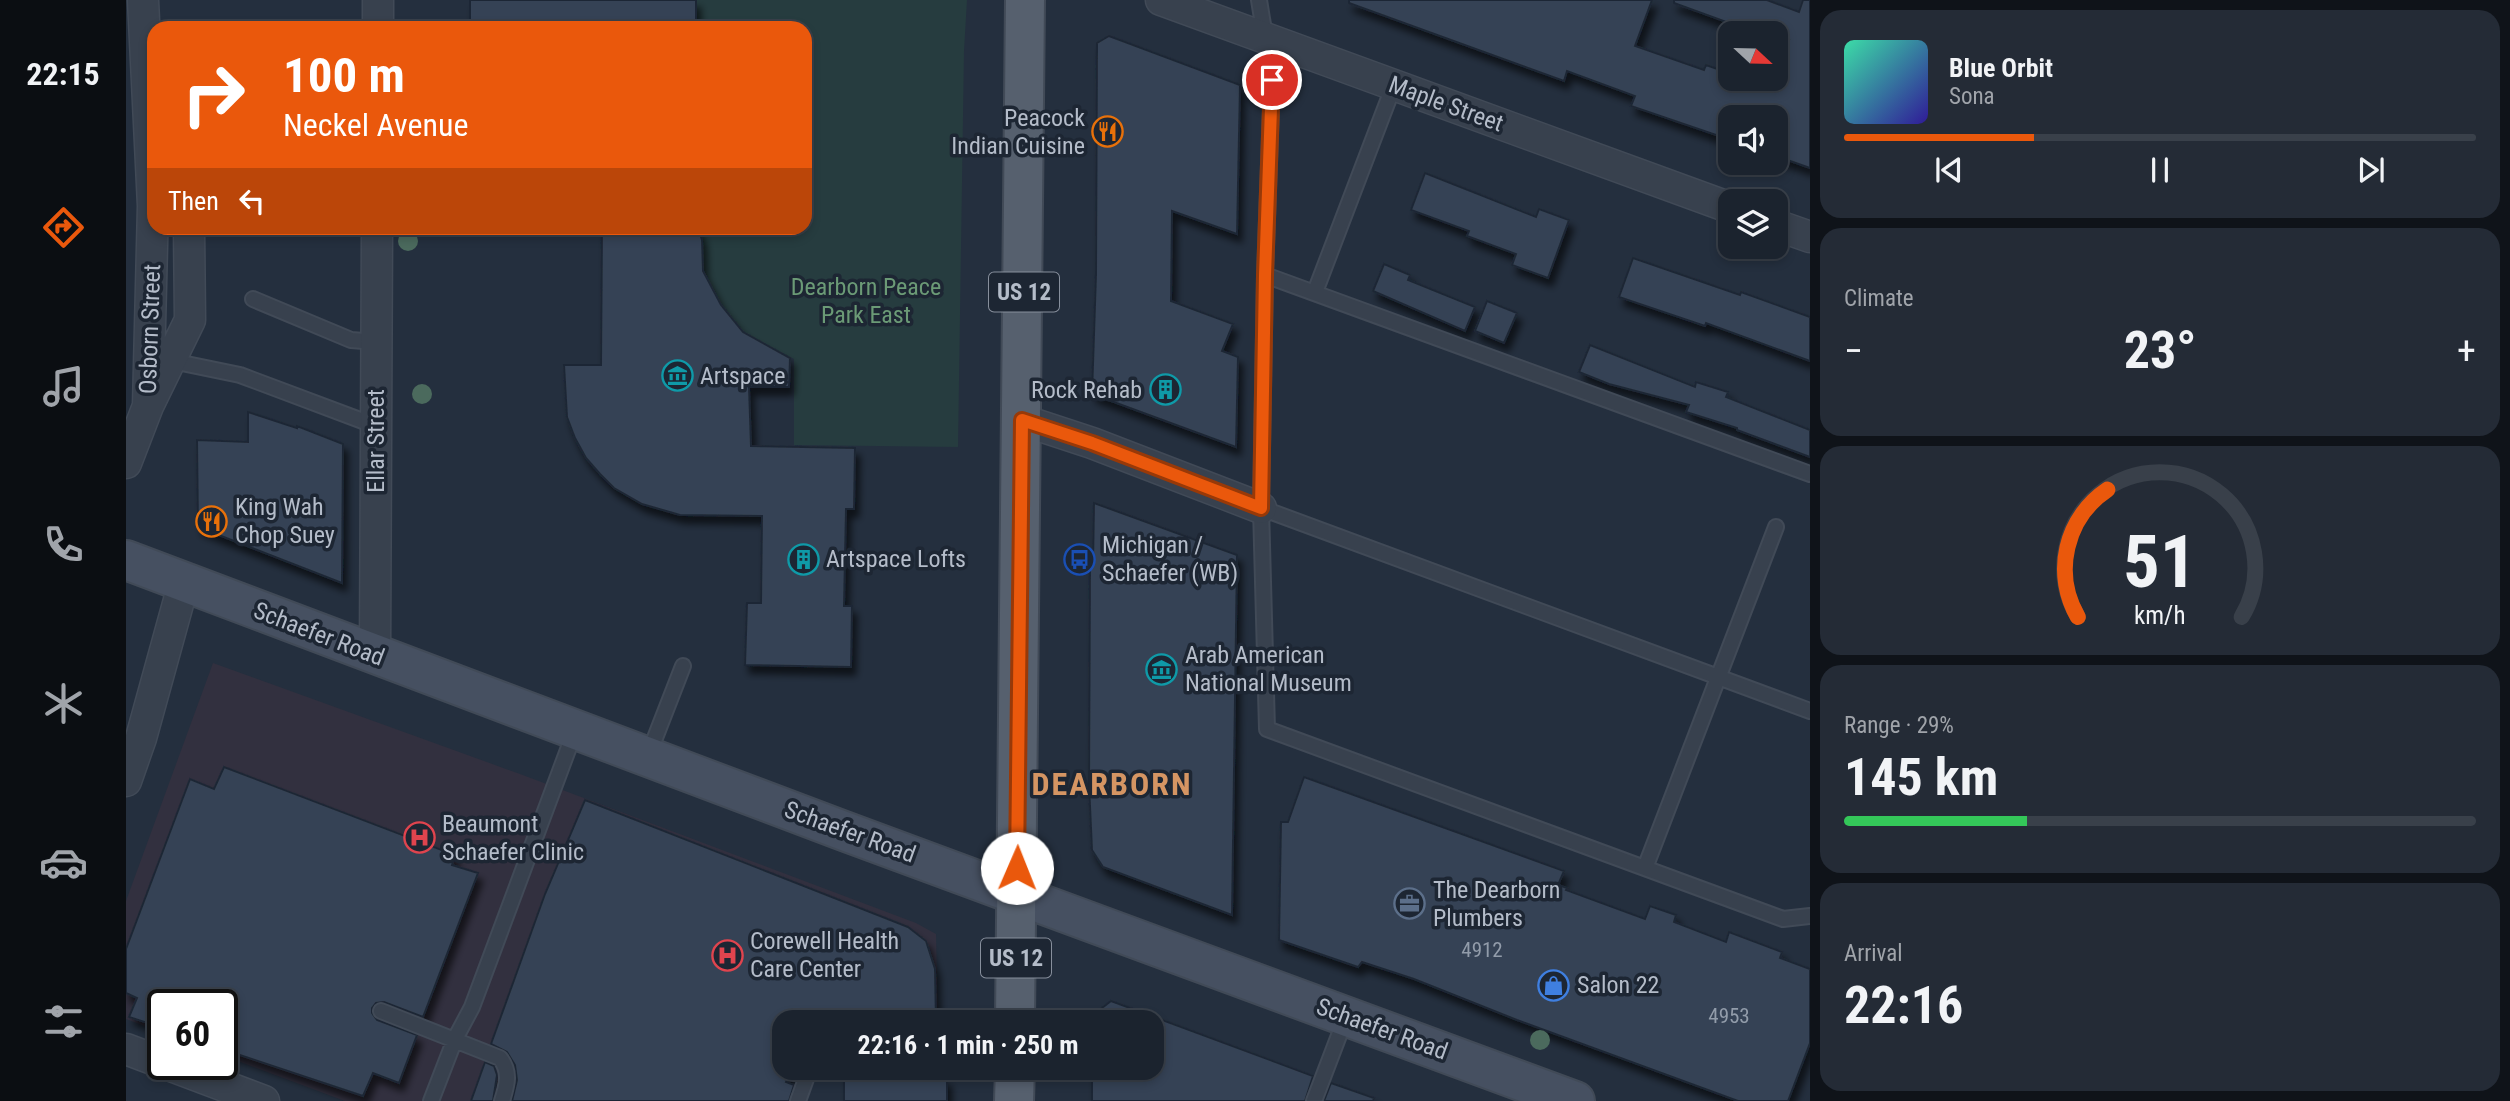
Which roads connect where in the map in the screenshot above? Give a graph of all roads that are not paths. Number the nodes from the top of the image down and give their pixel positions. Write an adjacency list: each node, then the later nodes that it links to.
1 (143, 0): 10 (street, Osborn Street)
2 (151, 0): 7 (street)
3 (378, 0): 8 (street)
4 (1025, 0): 24 (main road, US 12)
5 (1161, 0): 9 (street, Maple Street)
6 (1259, 0): 9 (lane)
7 (158, 21)
8 (378, 21)
9 (1264, 37): 11 (street, Maple Street); 18 (lane)
10 (147, 82)
11 (1394, 85): 12 (street, Maple Street); 19 (lane)
12 (1718, 203)
13 (1788, 229): 17 (street)
14 (152, 235): 23 (street, Osborn Street)
15 (190, 235): 22 (street, Osborn Street)
16 (377, 235): 21 (street, Ellar Street)
17 (1810, 237)
18 (1265, 275): 19 (lane); 28 (lane)
19 (1315, 292): 27 (lane)
20 (253, 299): 21 (lane)
21 (377, 342): 25 (street, Ellar Street)
22 (172, 360): 23 (street, Osborn Street); 25 (lane)
23 (148, 406): 26 (street, Osborn Street)
24 (1022, 420): 28 (street); 40 (main road, US 12)
25 (376, 426): 32 (street, Ellar Street)
26 (128, 452)
27 (1810, 474)
28 (1261, 508): 34 (lane); 39 (lane)
29 (1776, 527): 34 (lane)
30 (126, 560): 31 (main road, Schaefer Road)
31 (184, 582): 32 (main road, Schaefer Road); 38 (street)
32 (375, 655): 36 (main road, Schaefer Road)
33 (682, 666): 37 (lane)
34 (1719, 677): 35 (lane); 39 (lane)
35 (1810, 711)
36 (576, 730): 37 (main road, Schaefer Road); 45 (lane)
37 (648, 757): 40 (main road, Schaefer Road)
38 (127, 773)
39 (1645, 868): 41 (lane)
40 (1016, 895): 42 (main road, US 12); 44 (main road, Schaefer Road)
41 (1810, 916)
42 (1015, 1010)
43 (381, 1011): 45 (lane)
44 (1346, 1016): 56 (lane); 57 (main road, Schaefer Road)
45 (455, 1039): 52 (lane); 53 (lane)
46 (126, 1049): 47 (street)
47 (147, 1057)
48 (209, 1080): 51 (street)
49 (806, 1080): 54 (lane)
50 (1015, 1080): 55 (main road)
51 (264, 1101)
52 (431, 1101)
53 (502, 1101)
54 (798, 1101)
55 (1014, 1101)
56 (1314, 1101)
57 (1575, 1101)

